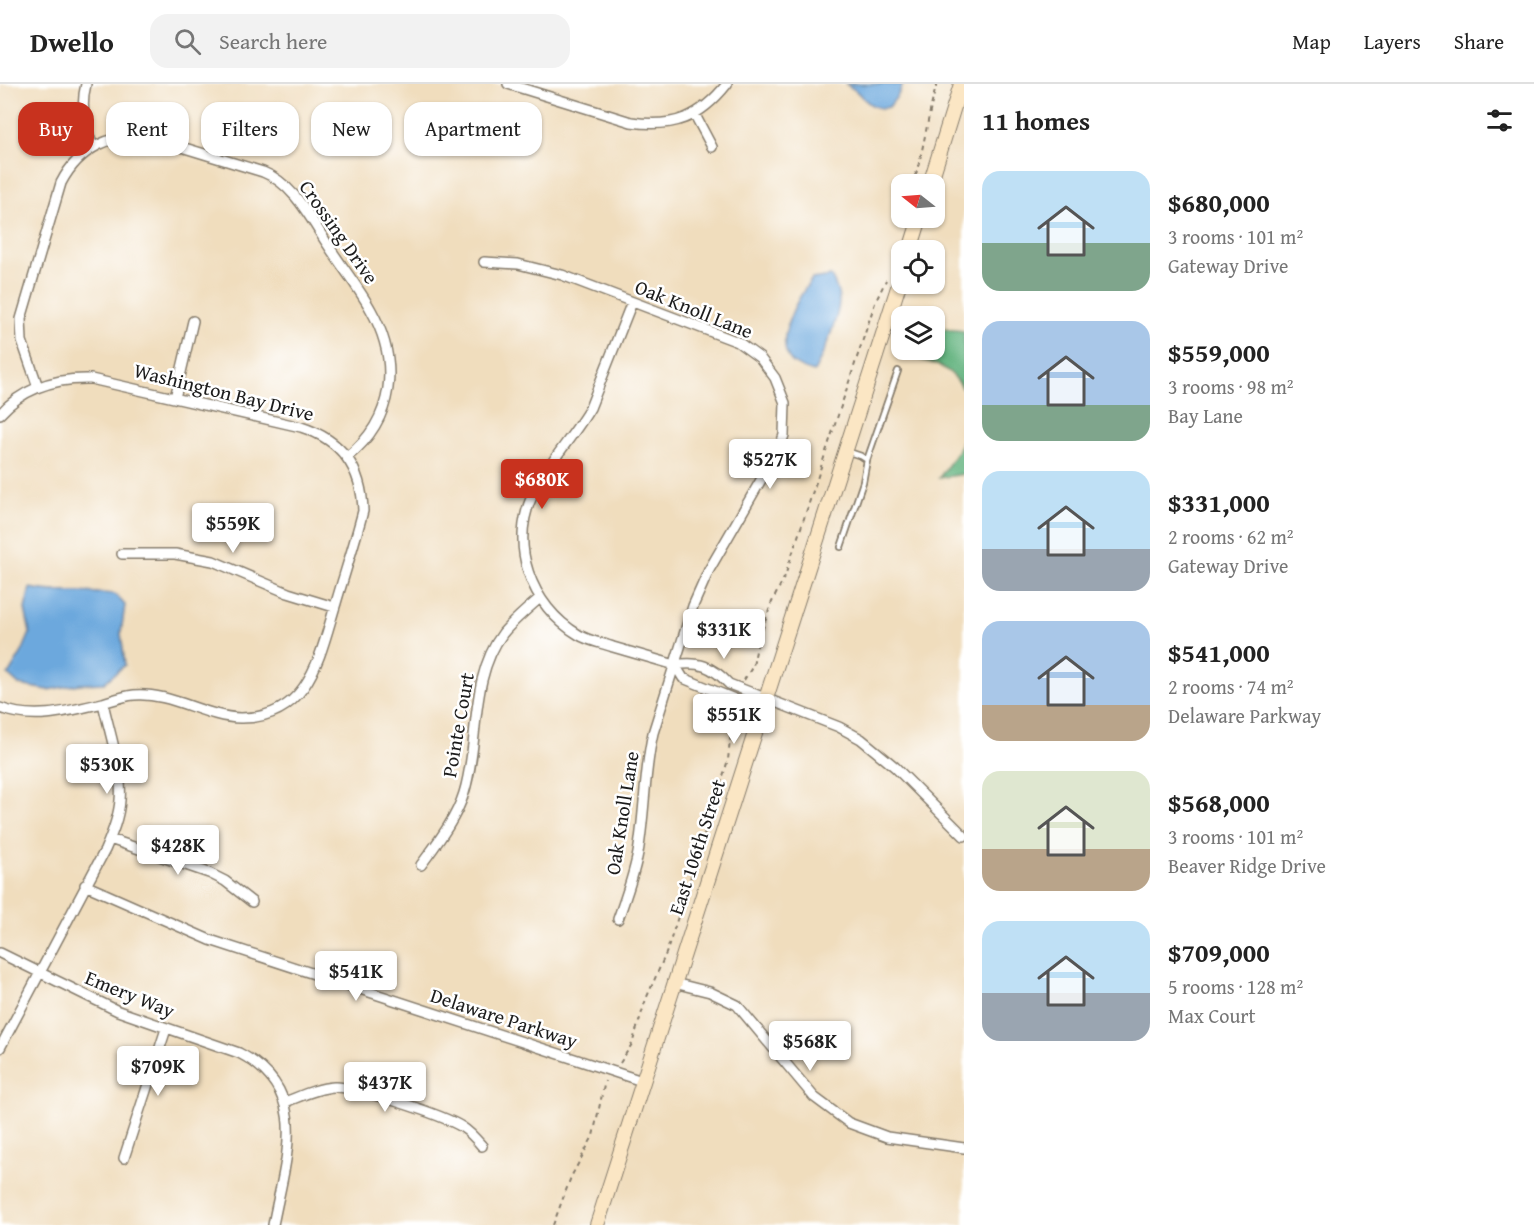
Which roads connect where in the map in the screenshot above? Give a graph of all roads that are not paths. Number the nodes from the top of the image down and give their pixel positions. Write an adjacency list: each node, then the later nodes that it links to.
1 (86, 84): 5 (street)
2 (508, 84): 6 (street)
3 (727, 84): 6 (street)
4 (961, 84): 10 (main road)
5 (83, 102)
6 (695, 115): 8 (street)
7 (94, 147): 20 (street, Crossing Drive)
8 (712, 147)
9 (81, 156): 16 (street, Crossing Drive)
10 (933, 174)
11 (484, 262): 13 (street, Oak Knoll Lane)
12 (891, 287): 19 (main road, East 106th Street)
13 (632, 302): 24 (street); 26 (street, Oak Knoll Lane)
14 (193, 321): 17 (street)
15 (897, 371): 21 (lane)
16 (38, 387): 17 (street, Washington Bay Drive); 18 (street, Washington Bay Drive)
17 (175, 398): 20 (street, Washington Bay Drive)
18 (0, 414)
19 (846, 450): 21 (lane); 28 (main road, East 106th Street)
20 (346, 457): 25 (street, Washington Bay Drive)
21 (867, 460): 22 (lane)
22 (841, 547)
23 (122, 554): 25 (street)
24 (540, 598): 26 (street); 32 (street, Pointe Court)
25 (334, 608): 27 (street, Washington Bay Drive)
26 (675, 665): 28 (street); 28 (street); 35 (street, Oak Knoll Lane)
27 (103, 703): 29 (street, Washington Bay Drive); 31 (street)
28 (763, 704): 30 (street); 38 (main road, East 106th Street)
29 (0, 708)
30 (964, 836)
31 (110, 839): 33 (street); 34 (street)
32 (421, 865)
33 (85, 885): 37 (street); 41 (street, Delaware Parkway)
34 (252, 902)
35 (618, 919)
36 (0, 953): 37 (street, Emery Way)
37 (39, 971): 39 (street, Emery Way); 40 (street)
38 (674, 983): 41 (main road, East 106th Street); 44 (street)
39 (166, 1029): 42 (street, Emery Way); 45 (street)
40 (0, 1048)
41 (642, 1081): 47 (main road, East 106th Street)
42 (285, 1102): 43 (street); 46 (street)
43 (482, 1146)
44 (964, 1148)
45 (124, 1158)
46 (273, 1225)
47 (597, 1225)

